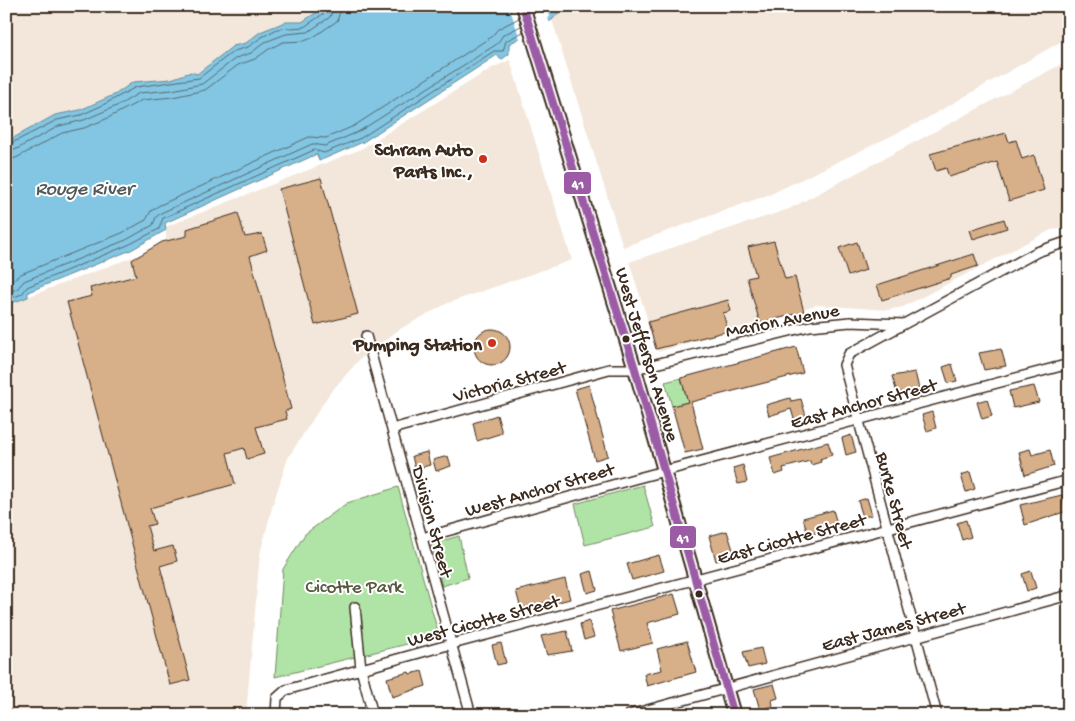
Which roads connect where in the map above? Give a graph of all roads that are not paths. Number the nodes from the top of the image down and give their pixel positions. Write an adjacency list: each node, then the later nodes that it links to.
1 (523, 6): 6 (main road, West Jefferson Avenue)
2 (1069, 241): 3 (street)
3 (904, 324): 6 (street, Marion Avenue); 7 (street, Burke Street)
4 (366, 336): 8 (street, Division Street)
5 (1069, 364): 7 (street, East Anchor Street)
6 (635, 369): 8 (street, Victoria Street); 9 (main road, West Jefferson Avenue)
7 (858, 420): 9 (street, East Anchor Street); 11 (street, Burke Street)
8 (392, 429): 12 (street, Division Street)
9 (664, 471): 12 (street, West Anchor Street); 13 (main road, West Jefferson Avenue)
10 (1069, 480): 11 (street, East Cicotte Street)
11 (887, 528): 13 (street, East Cicotte Street); 16 (street, Burke Street)
12 (422, 538): 17 (street, Division Street)
13 (695, 579): 17 (street, West Cicotte Street); 19 (main road, West Jefferson Avenue)
14 (1069, 595): 16 (street, East James Street)
15 (356, 607): 18 (street)
16 (916, 636): 19 (street, East James Street); 26 (street, Burke Street)
17 (451, 644): 18 (street, West Cicotte Street); 23 (street, Division Street)
18 (361, 669): 21 (street, West Cicotte Street); 22 (street)
19 (726, 687): 24 (street, East James Street); 25 (main road, West Jefferson Avenue)
20 (1069, 711): 27 (street)
21 (276, 715)
22 (373, 715)
23 (471, 715)
24 (629, 715)
25 (734, 715)
26 (937, 715)
27 (1054, 715)

